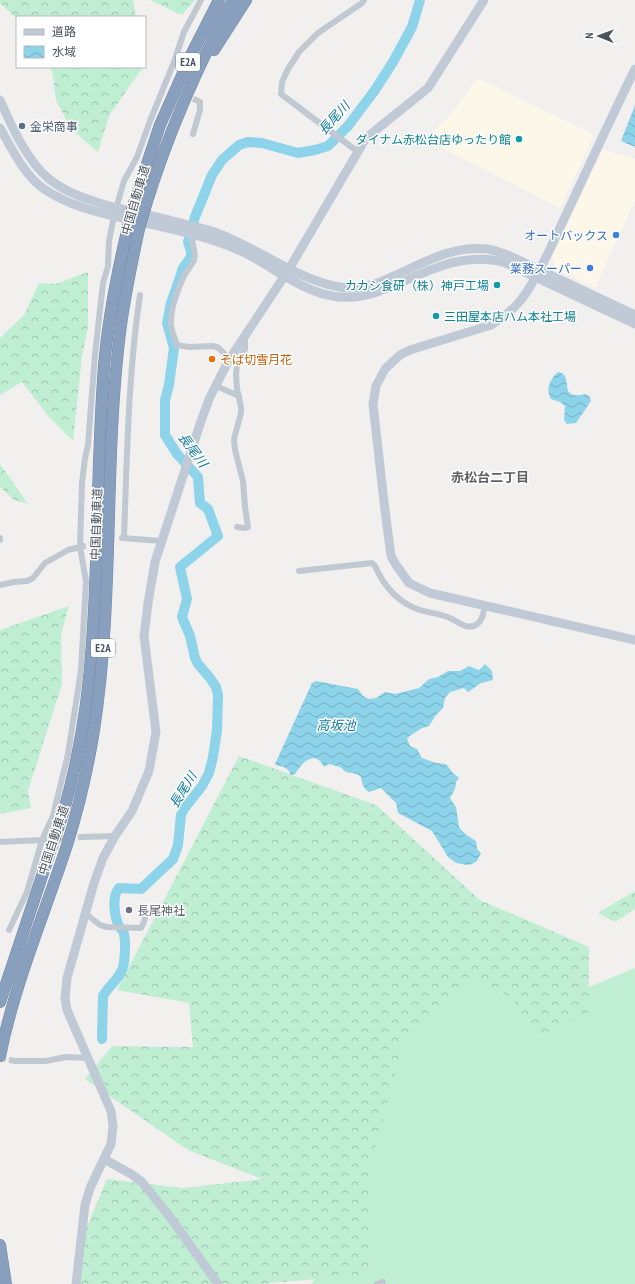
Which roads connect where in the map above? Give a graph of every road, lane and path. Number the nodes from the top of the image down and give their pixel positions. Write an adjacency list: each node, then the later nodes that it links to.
1 (201, 0): 16 (street)
2 (211, 0): 12 (highway)
3 (219, 0): 12 (highway, 中国自動車道 / E2A)
4 (233, 0): 9 (highway, 中国自動車道 / E2A)
5 (246, 0): 9 (highway)
6 (364, 0): 15 (street)
7 (484, 0): 15 (street)
8 (635, 69): 19 (street)
9 (190, 87): 44 (highway, 中国自動車道 / E2A, bridge)
10 (0, 100): 16 (street)
11 (200, 102): 14 (street)
12 (160, 125): 40 (highway, 中国自動車道 / E2A, bridge)
13 (0, 128): 16 (street)
14 (193, 134)
15 (358, 152): 18 (street)
16 (115, 212): 17 (street); 29 (street)
17 (195, 231): 18 (street); 24 (street)
18 (286, 273): 19 (street); 23 (street)
19 (537, 273): 21 (street); 22 (street); 32 (street)
20 (140, 295): 28 (street)
21 (635, 315)
22 (635, 324)
23 (245, 338): 24 (street); 26 (street)
24 (229, 360): 25 (street)
25 (216, 386): 26 (street); 28 (street)
26 (238, 396): 27 (street)
27 (237, 526)
28 (162, 541): 34 (street)
29 (80, 547): 31 (street); 36 (street)
30 (298, 571): 32 (street)
31 (0, 585)
32 (485, 606): 33 (street)
33 (635, 640)
34 (115, 836): 35 (street); 38 (street)
35 (82, 837)
36 (42, 840): 37 (street); 41 (street)
37 (0, 842)
38 (85, 913): 39 (street); 45 (street)
39 (145, 918)
40 (27, 919): 42 (highway); 43 (highway, 中国自動車道 / E2A)
41 (9, 930)
42 (0, 981)
43 (0, 1002)
44 (0, 1056)
45 (88, 1058): 46 (street); 47 (street)
46 (14, 1061)
47 (104, 1158): 51 (street); 52 (street)
48 (0, 1246): 50 (highway)
49 (0, 1250): 50 (highway)
50 (5, 1284)
51 (76, 1284)
52 (218, 1284)

